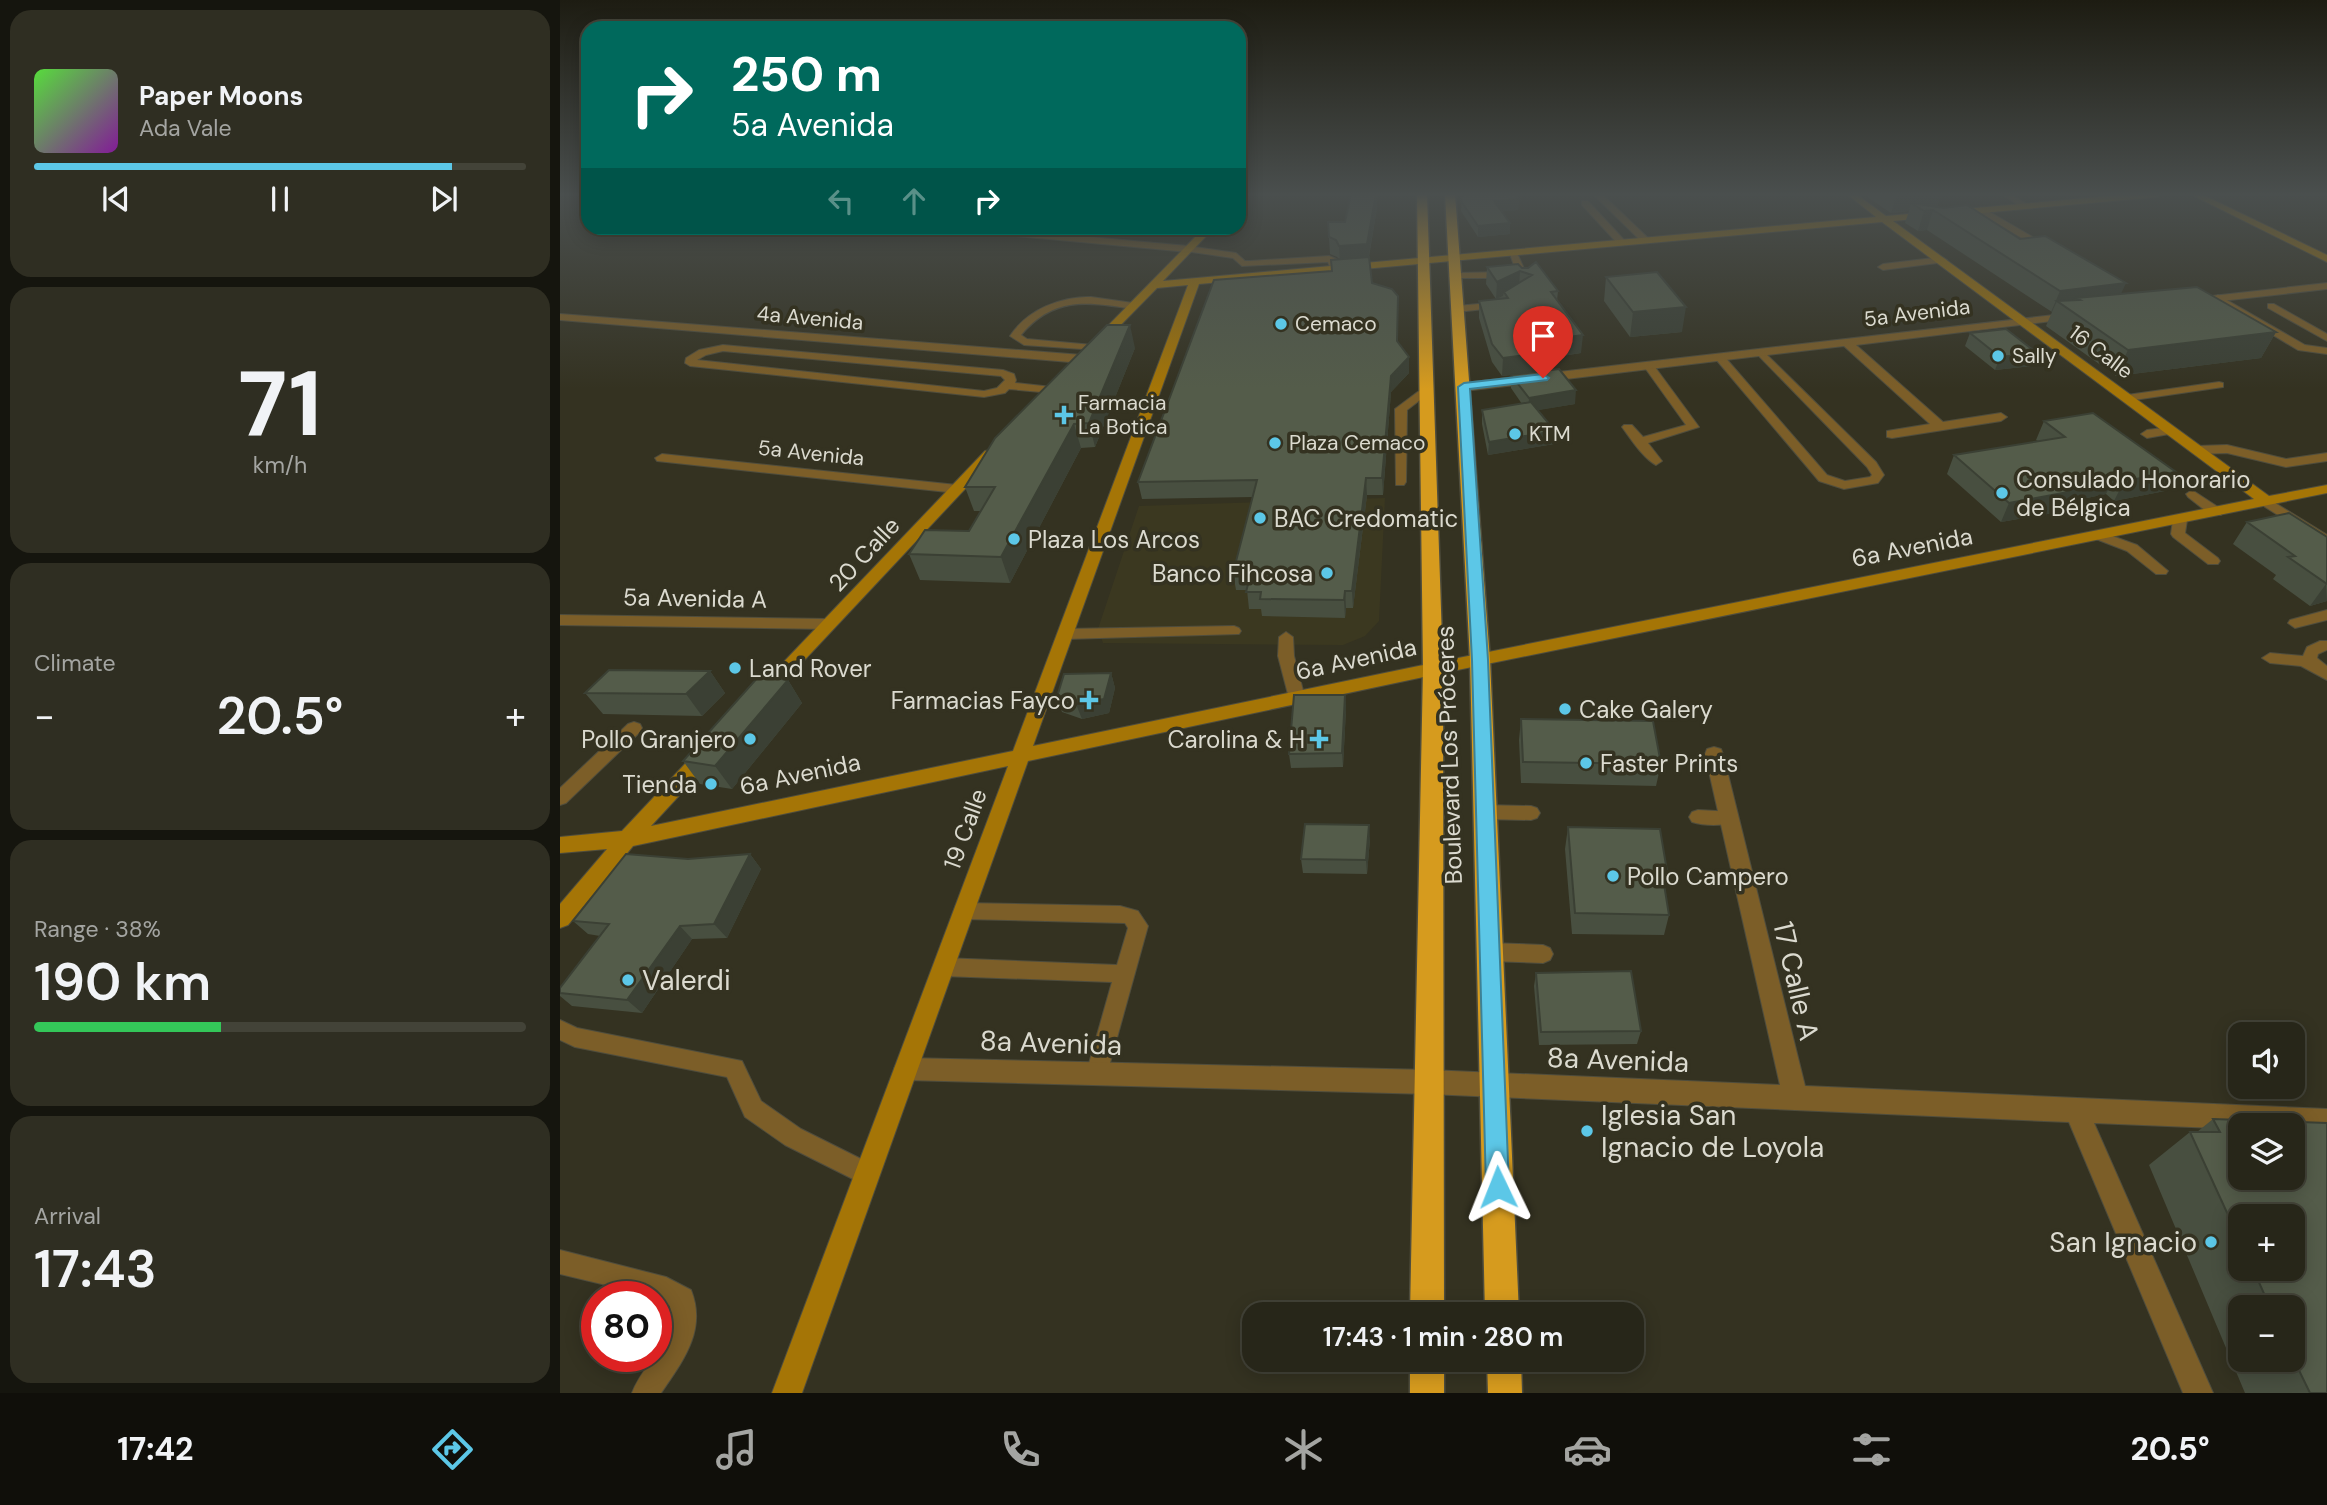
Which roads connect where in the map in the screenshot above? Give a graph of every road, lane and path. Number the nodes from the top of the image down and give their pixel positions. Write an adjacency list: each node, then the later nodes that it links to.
1 (1178, 259): 14 (street)
2 (1239, 259): 3 (lane)
3 (1329, 259)
4 (1329, 259): 11 (lane)
5 (1442, 259): 9 (street)
6 (1452, 259): 12 (highway, Boulevard Los Próceres)
7 (1515, 259): 12 (lane)
8 (1942, 260): 10 (lane); 24 (street, 16 Calle)
9 (1422, 261): 11 (street); 36 (highway, Boulevard Los Próceres)
10 (1883, 267)
11 (1335, 270): 13 (street)
12 (1454, 276): 21 (highway, Boulevard Los Próceres)
13 (1194, 283): 14 (street); 67 (street, 19 Calle)
14 (1153, 285): 19 (street)
15 (2327, 286): 16 (street)
16 (2218, 298): 18 (street); 27 (lane)
17 (1513, 300): 21 (lane)
18 (2182, 303)
19 (1133, 306): 29 (street); 29 (lane)
20 (2271, 306): 25 (lane)
21 (1457, 309): 34 (highway, Boulevard Los Próceres)
22 (2091, 313): 24 (street, 5a Avenida)
23 (560, 317): 29 (street, 4a Avenida)
24 (2024, 321): 26 (street, 5a Avenida); 37 (street, 16 Calle)
25 (2327, 338)
26 (1846, 342): 28 (street, 5a Avenida); 40 (street, 5a Avenida)
27 (2327, 351)
28 (1761, 352): 30 (street, 5a Avenida); 30 (lane)
29 (1087, 353): 35 (street)
30 (1719, 357): 31 (street, 5a Avenida)
31 (1648, 365): 34 (street, 5a Avenida); 45 (lane)
32 (2218, 385): 37 (lane)
33 (1006, 386): 33 (lane); 35 (lane)
34 (1464, 387): 71 (highway, Boulevard Los Próceres)
35 (1052, 390): 38 (street)
36 (1427, 390): 51 (lane); 72 (highway, Boulevard Los Próceres)
37 (2127, 398): 42 (street, 16 Calle)
38 (1034, 409)
39 (2001, 417): 40 (street)
40 (1940, 426): 43 (street)
41 (1628, 427): 45 (lane)
42 (2171, 431): 44 (lane); 47 (street, 16 Calle)
43 (1892, 434)
44 (2147, 434)
45 (1640, 442): 50 (lane)
46 (999, 445): 52 (street, 20 Calle)
47 (2197, 450): 48 (lane); 55 (street, 16 Calle)
48 (2327, 457)
49 (662, 458): 52 (street, 5a Avenida)
50 (1656, 461)
51 (1400, 482)
52 (957, 489): 65 (street, 20 Calle)
53 (2327, 489): 55 (street, 6a Avenida)
54 (2192, 494): 56 (lane)
55 (2267, 502): 56 (street, 6a Avenida); 59 (street, 16 Calle)
56 (2216, 512): 57 (street, 6a Avenida)
57 (2179, 520): 58 (street, 6a Avenida); 60 (lane)
58 (2101, 536): 61 (lane); 71 (street, 6a Avenida)
59 (2327, 542)
60 (2213, 561)
61 (2161, 571)
62 (2327, 615): 64 (lane)
63 (560, 620): 65 (street, 5a Avenida A)
64 (2295, 623)
65 (829, 624): 75 (street, 20 Calle)
66 (1234, 631): 67 (lane)
67 (1065, 634): 78 (street, 19 Calle)
68 (1286, 637): 74 (lane)
69 (2325, 645): 73 (lane)
70 (2270, 658): 73 (lane)
71 (1480, 660): 72 (street, 6a Avenida); 81 (highway, Boulevard Los Próceres)
72 (1433, 669): 74 (street, 6a Avenida); 96 (highway, Boulevard Los Próceres)
73 (2323, 672)
74 (1297, 698): 78 (street, 6a Avenida)
75 (746, 712)
76 (634, 728): 80 (lane)
77 (719, 741): 85 (street)
78 (1021, 754): 85 (street, 6a Avenida); 87 (street, 19 Calle)
79 (1714, 754): 84 (street, 17 Calle A)
80 (560, 798)
81 (1484, 812): 82 (lane); 89 (highway, Boulevard Los Próceres)
82 (1531, 813)
83 (1698, 817): 84 (lane)
84 (1729, 817): 98 (street, 17 Calle A)
85 (627, 839): 86 (street, 6a Avenida); 88 (street)
86 (560, 845)
87 (963, 911): 91 (street, 19 Calle); 92 (lane)
88 (560, 919)
89 (1489, 952): 90 (lane); 97 (highway, Boulevard Los Próceres)
90 (1543, 954)
91 (943, 967): 92 (lane); 94 (street, 19 Calle)
92 (1124, 974): 95 (lane)
93 (560, 1030): 101 (lane)
94 (906, 1069): 95 (street, 8a Avenida); 101 (street, 19 Calle)
95 (1097, 1074): 96 (street, 8a Avenida)
96 (1429, 1082): 97 (street, 8a Avenida); 103 (highway, Boulevard Los Próceres)
97 (1494, 1085): 98 (street, 8a Avenida); 104 (highway, Boulevard Los Próceres)
98 (1795, 1097): 99 (street, 8a Avenida)
99 (2076, 1110): 100 (street, 8a Avenida); 111 (street)
100 (2327, 1121)
101 (867, 1174): 108 (street, 19 Calle)
102 (560, 1262): 107 (lane)
103 (1427, 1302)
104 (1502, 1302)
105 (1427, 1372): 109 (highway)
106 (1504, 1372): 110 (highway)
107 (645, 1393)
108 (787, 1393)
109 (1427, 1393)
110 (1505, 1393)
111 (2198, 1393)

